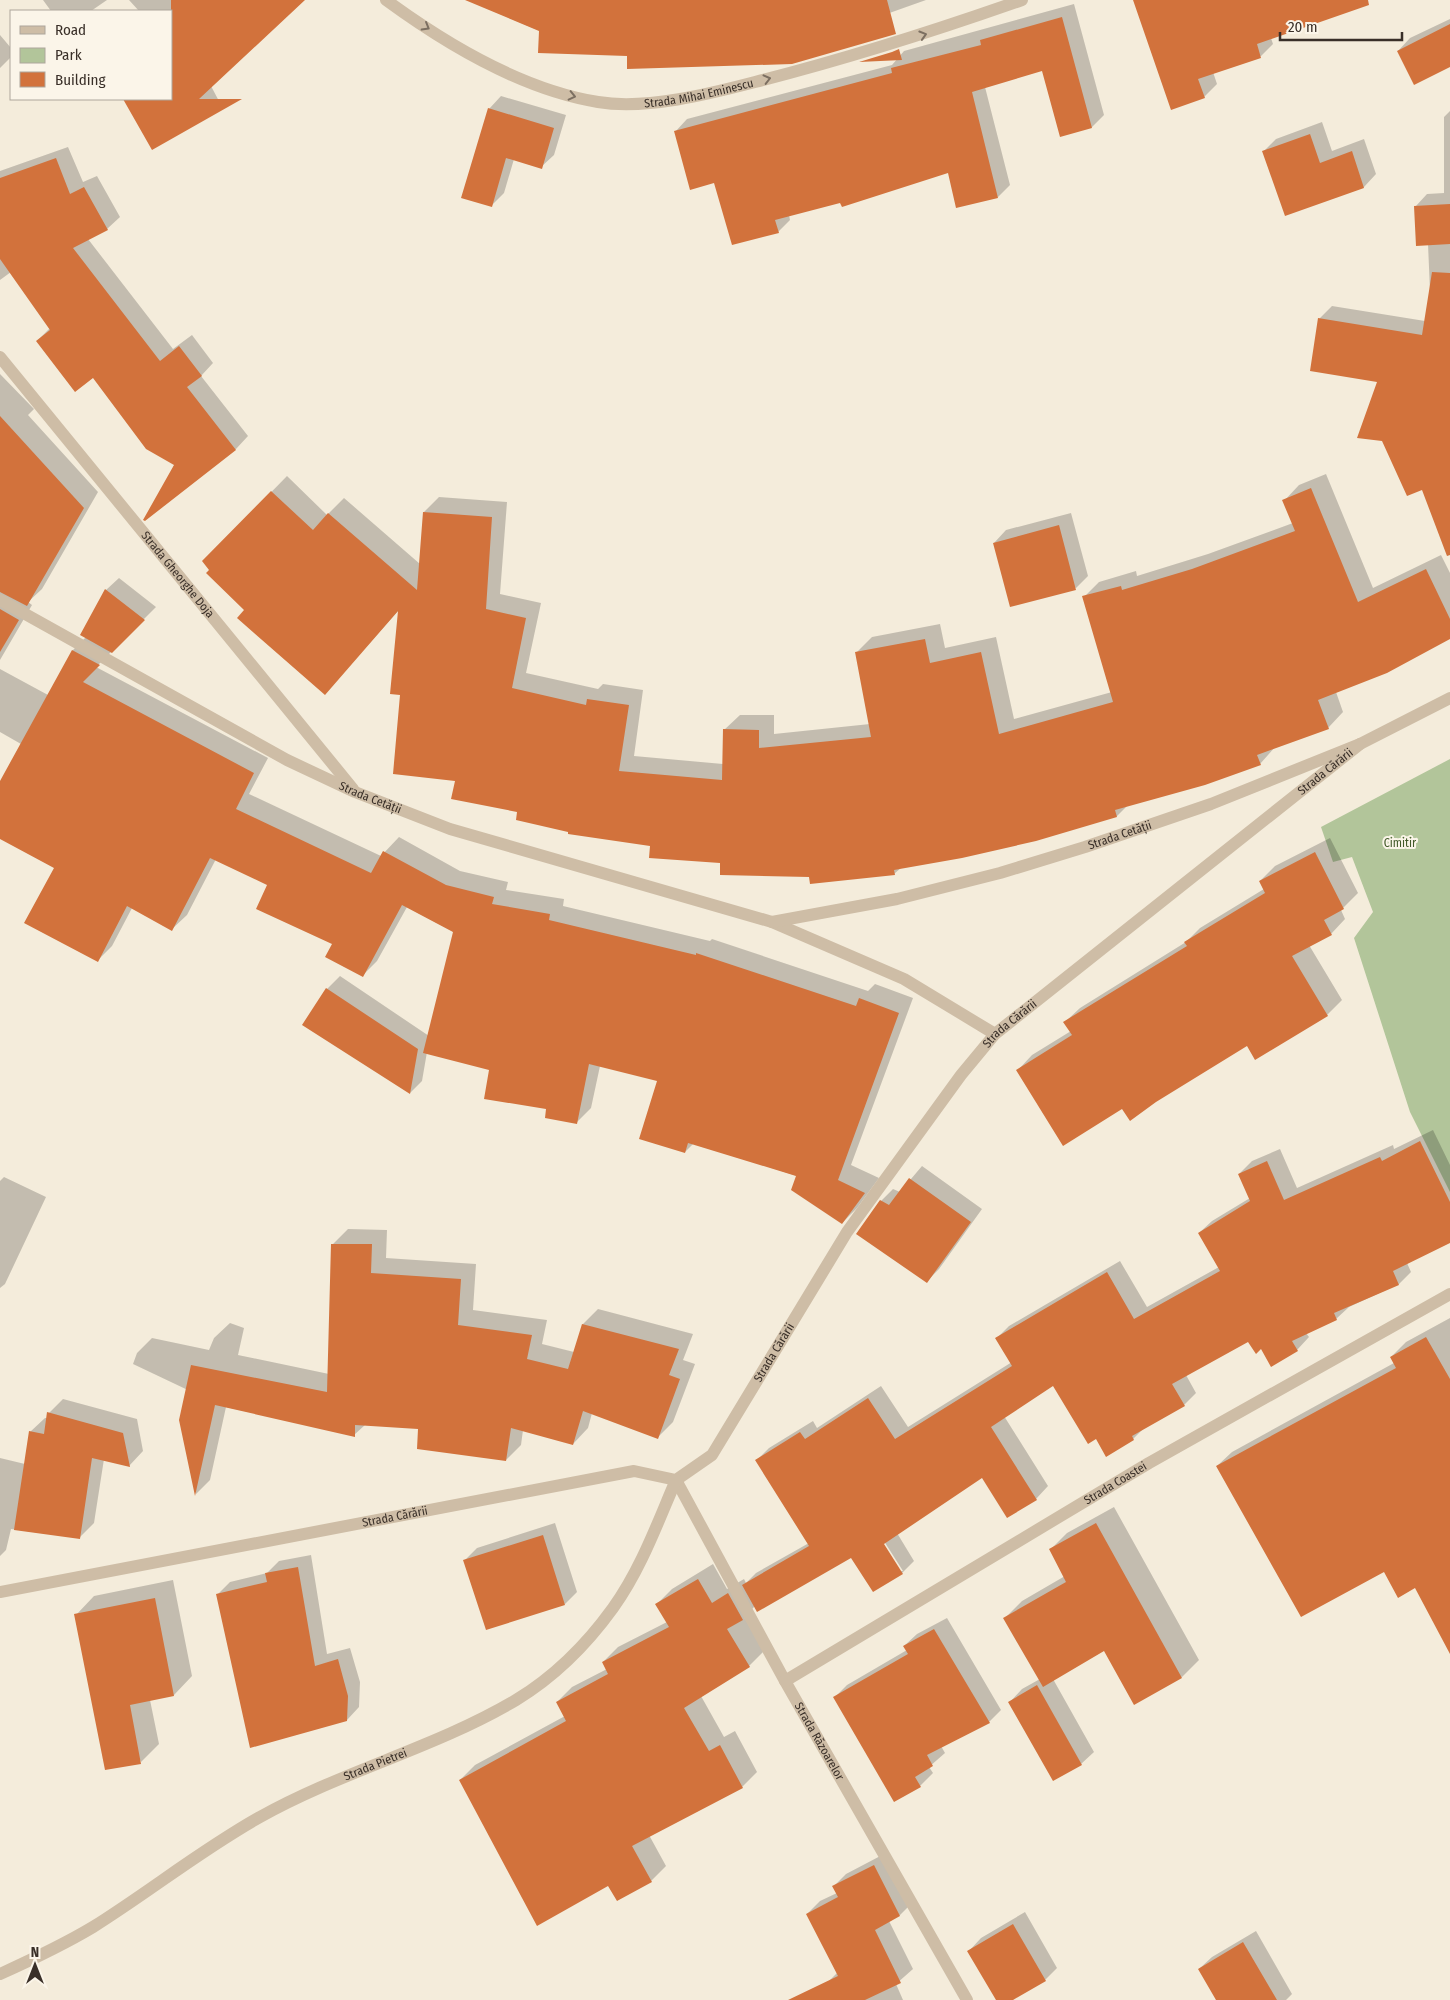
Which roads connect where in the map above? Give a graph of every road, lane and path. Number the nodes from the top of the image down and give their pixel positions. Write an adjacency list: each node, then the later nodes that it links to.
1 (386, 0): 2 (street, Strada Mihai Eminescu, one-way to 2)
2 (1022, 0)
3 (0, 357): 7 (street, Strada Gheorghe Doja)
4 (0, 600): 7 (street, Strada Cetății)
5 (1450, 698): 6 (street, Strada Cetății)
6 (1360, 744): 8 (street, Strada Cetății); 9 (street, Strada Cărării)
7 (355, 792): 8 (street, Strada Cetății)
8 (772, 922): 9 (street, Strada Cetății)
9 (996, 1034): 11 (street, Strada Cărării)
10 (1450, 1294): 13 (street, Strada Coastei)
11 (676, 1480): 12 (street, Strada Cărării); 13 (street, Strada Răzoarelor); 14 (street, Strada Pietrei)
12 (0, 1592)
13 (785, 1681): 15 (street, Strada Răzoarelor)
14 (0, 1974)
15 (967, 2000)

